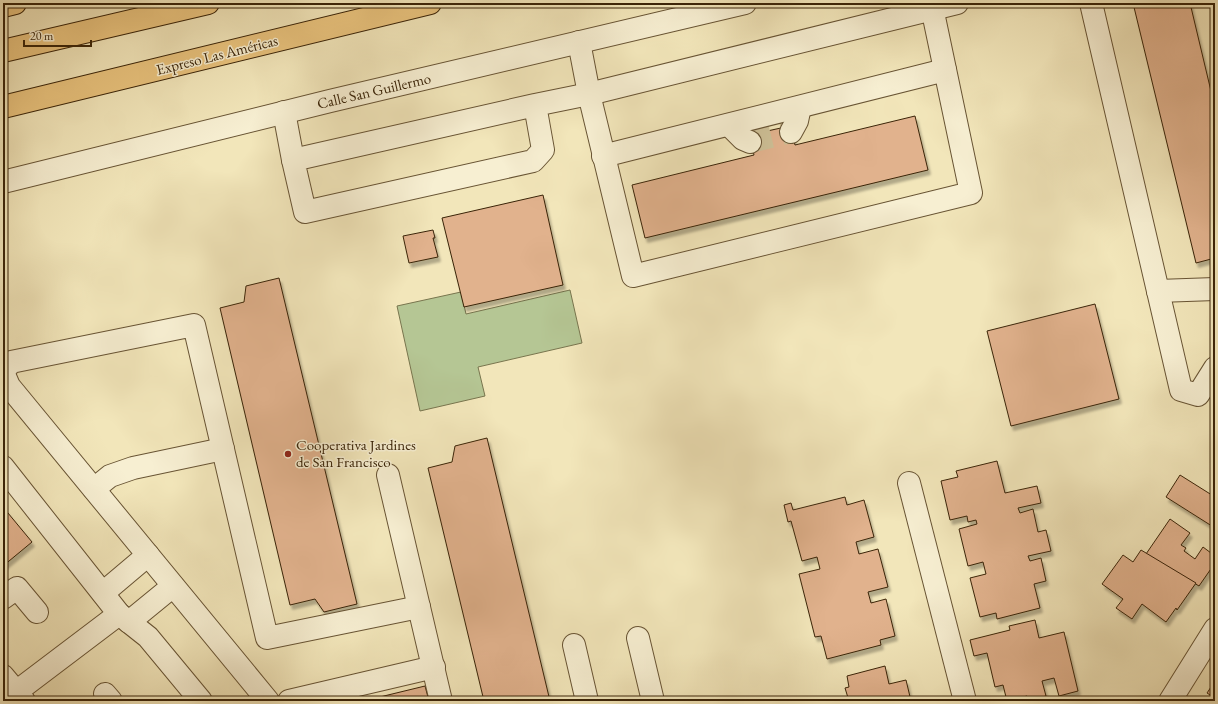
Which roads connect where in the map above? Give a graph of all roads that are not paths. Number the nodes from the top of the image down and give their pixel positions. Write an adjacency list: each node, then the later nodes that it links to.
1 (15, 3): 7 (highway)
2 (208, 3): 10 (highway)
3 (430, 3): 14 (highway, Expreso Las Américas)
4 (745, 3): 9 (street, Calle San Guillermo)
5 (958, 3): 8 (street)
6 (1091, 3): 24 (street)
7 (3, 6)
8 (932, 6): 11 (street); 12 (street)
9 (579, 42): 12 (street); 16 (street, Calle San Guillermo)
10 (3, 51)
11 (946, 70): 15 (street); 20 (street)
12 (589, 94): 13 (street); 20 (street)
13 (535, 105): 21 (street); 21 (street)
14 (3, 107)
15 (800, 107): 17 (street); 18 (street)
16 (284, 112): 21 (street); 22 (street, Calle San Guillermo)
17 (729, 125): 19 (street); 20 (street)
18 (791, 132)
19 (750, 142)
20 (603, 156)
21 (294, 160)
22 (3, 182)
23 (1215, 289): 24 (street)
24 (1158, 291): 25 (street)
25 (1215, 368)
26 (223, 449): 30 (street); 30 (street); 35 (street)
27 (3, 467): 33 (street)
28 (388, 475): 35 (street)
29 (909, 483): 49 (street)
30 (94, 489): 31 (street)
31 (148, 555): 32 (street); 33 (street)
32 (173, 586): 37 (street); 44 (street)
33 (103, 593): 37 (street)
34 (3, 598): 36 (street)
35 (419, 607): 41 (street)
36 (37, 612)
37 (124, 618): 42 (street); 43 (street)
38 (1215, 629): 50 (street)
39 (638, 638): 48 (street)
40 (574, 645): 47 (street)
41 (434, 667): 45 (street); 46 (street)
42 (14, 690)
43 (202, 701)
44 (268, 701)
45 (289, 701)
46 (442, 701)
47 (587, 701)
48 (653, 701)
49 (965, 701)
50 (1170, 701)

